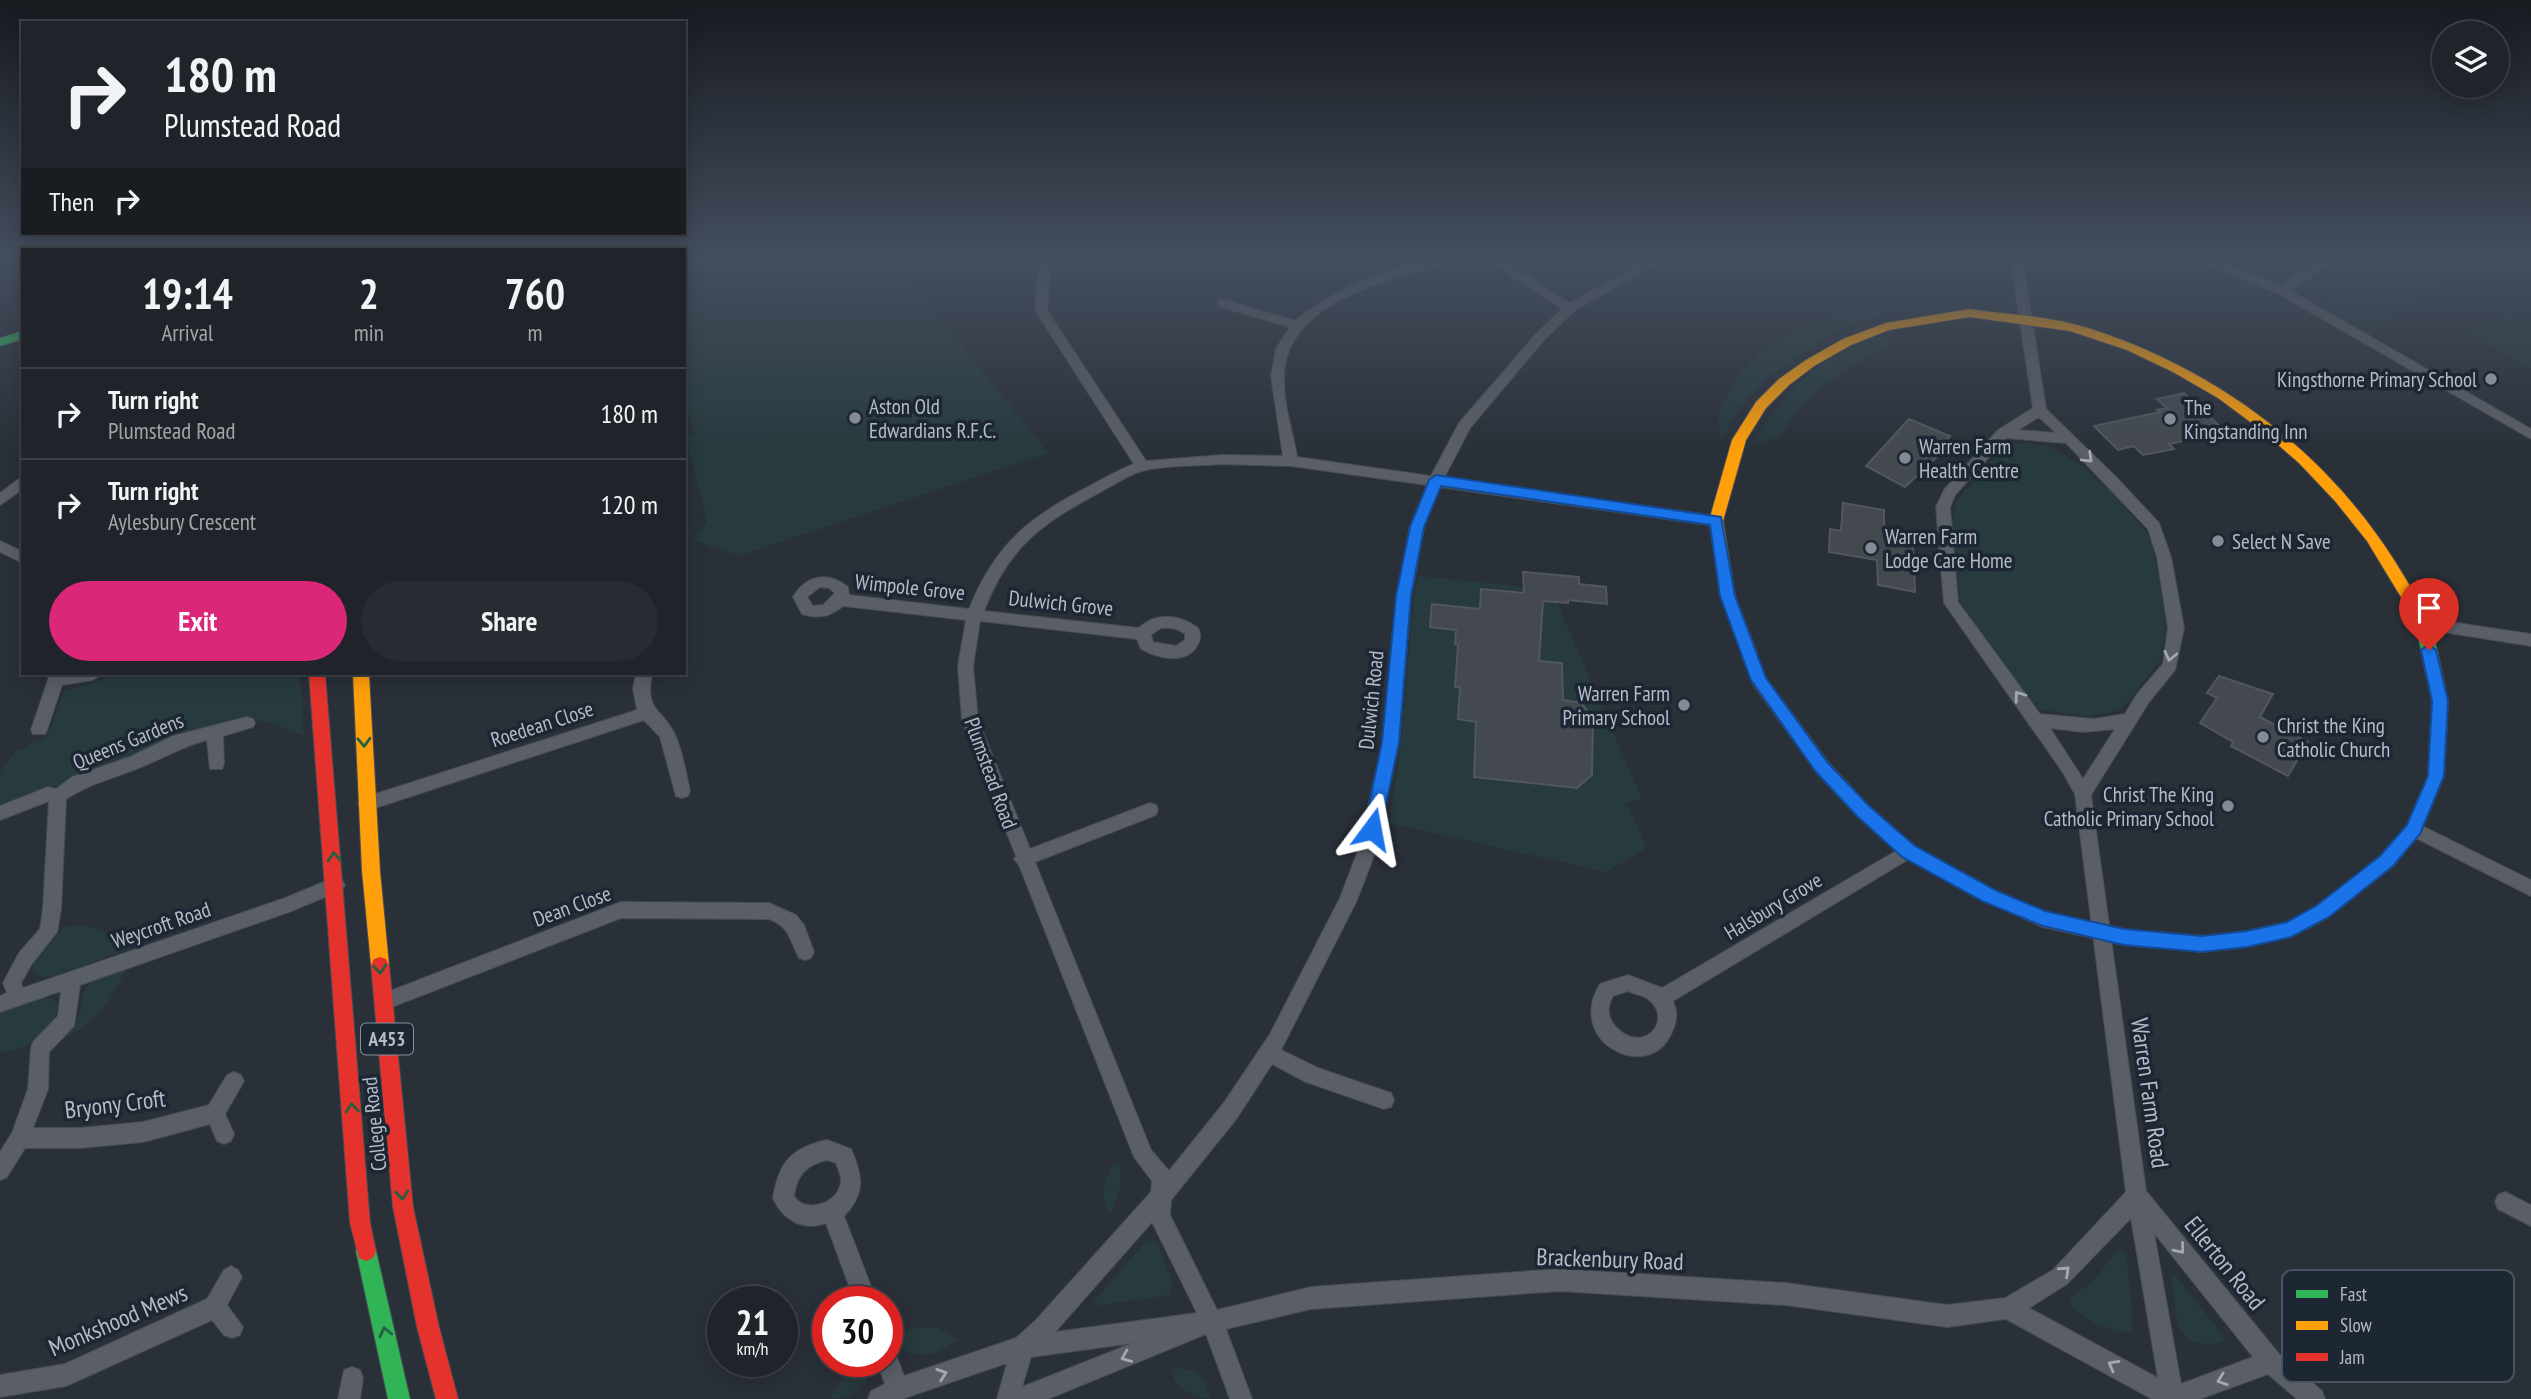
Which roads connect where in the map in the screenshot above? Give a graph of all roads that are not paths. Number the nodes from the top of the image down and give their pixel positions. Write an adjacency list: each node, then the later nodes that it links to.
1 (1048, 321): 17 (street)
2 (1283, 321): 9 (street)
3 (1301, 321): 9 (street)
4 (1556, 321): 18 (street, Dulwich Road)
5 (1912, 321): 21 (street)
6 (2026, 321): 12 (street)
7 (2033, 321): 26 (street)
8 (2335, 321): 14 (street)
9 (1295, 325): 16 (street)
10 (21, 336): 11 (street)
11 (0, 342)
12 (2040, 410): 13 (street, Warren Farm Road); 15 (street)
13 (2003, 433): 15 (street); 36 (street, Warren Farm Road, one-way to 13)
14 (2531, 435)
15 (2069, 439): 35 (street, one-way to 35)
16 (1291, 461): 17 (street, Plumstead Road); 18 (street, Plumstead Road)
17 (1142, 466): 25 (street, Plumstead Road)
18 (1436, 480): 21 (street, Plumstead Road); 59 (street, Dulwich Road)
19 (21, 483): 20 (street)
20 (0, 500)
21 (1716, 521): 48 (street)
22 (0, 546): 23 (street)
23 (21, 557)
24 (841, 600): 25 (street, Wimpole Grove)
25 (974, 615): 27 (street, Dulwich Grove); 49 (street, Plumstead Road)
26 (2423, 624): 28 (street); 47 (street)
27 (1143, 634)
28 (2531, 640)
29 (81, 675): 33 (street)
30 (317, 675): 50 (street, College Road / A453, one-way to 30)
31 (361, 675): 44 (street, College Road / A453, one-way to 44)
32 (644, 675): 34 (street)
33 (57, 677): 38 (street)
34 (646, 713): 41 (street); 44 (street, Roedean Close)
35 (2129, 719): 36 (street); 42 (street)
36 (2036, 720): 42 (street, Warren Farm Road)
37 (247, 723): 39 (street, Queens Gardens)
38 (39, 730)
39 (215, 730): 40 (street, Queens Gardens); 43 (street, Queens Gardens)
40 (216, 764)
41 (682, 791)
42 (2083, 794): 52 (street, Warren Farm Road)
43 (58, 796): 46 (street, Queens Gardens); 55 (street)
44 (366, 804): 57 (street, College Road / A453, one-way to 57)
45 (1150, 810): 49 (street)
46 (0, 813)
47 (2414, 829): 51 (street); 52 (street)
48 (1908, 851): 52 (street); 56 (street, Halsbury Grove)
49 (1023, 859): 66 (street, Plumstead Road)
50 (336, 885): 54 (street, Weycroft Road); 84 (street, College Road / A453, one-way to 50)
51 (2531, 888)
52 (2103, 933): 67 (street, Warren Farm Road)
53 (805, 952): 57 (street, Dean Close)
54 (71, 980): 55 (street, Weycroft Road); 64 (street)
55 (18, 997): 58 (street, Weycroft Road)
56 (1660, 999)
57 (384, 1002): 85 (street, College Road / A453, one-way to 85)
58 (0, 1004)
59 (1269, 1053): 61 (street); 66 (street, Dulwich Road)
60 (234, 1081): 62 (street)
61 (1384, 1100)
62 (215, 1113): 63 (street); 64 (street, Bryony Croft)
63 (224, 1134)
64 (20, 1138): 65 (street)
65 (0, 1170)
66 (1162, 1195): 75 (street, Plumstead Road); 77 (street, Brackenbury Road)
67 (2137, 1196): 74 (street, Brackenbury Road, one-way to 67); 78 (street, Ellerton Road, one-way to 78); 83 (street, Warren Farm Road)
68 (2505, 1202): 70 (street)
69 (832, 1212): 72 (street)
70 (2531, 1216)
71 (230, 1277): 73 (street, Monkshood Mews)
72 (860, 1286)
73 (215, 1307): 76 (street, Monkshood Mews); 81 (street, Monkshood Mews)
74 (2008, 1308): 75 (street, Brackenbury Road); 83 (street, one-way to 74)
75 (1212, 1322): 77 (street, Brackenbury Road); 87 (street, Brackenbury Road, one-way to 87); 88 (street, Plumstead Road)
76 (232, 1327)
77 (1023, 1347): 82 (street, Brackenbury Road, one-way to 77); 86 (street)
78 (2271, 1362): 79 (street, Ellerton Road); 83 (street, one-way to 83)
79 (2282, 1371)
80 (2294, 1382): 89 (street, Ellerton Road)
81 (0, 1386)
82 (888, 1394)
83 (2173, 1398)
84 (400, 1399)
85 (447, 1399)
86 (1008, 1399)
87 (1021, 1399)
88 (1241, 1399)
89 (2314, 1399)

